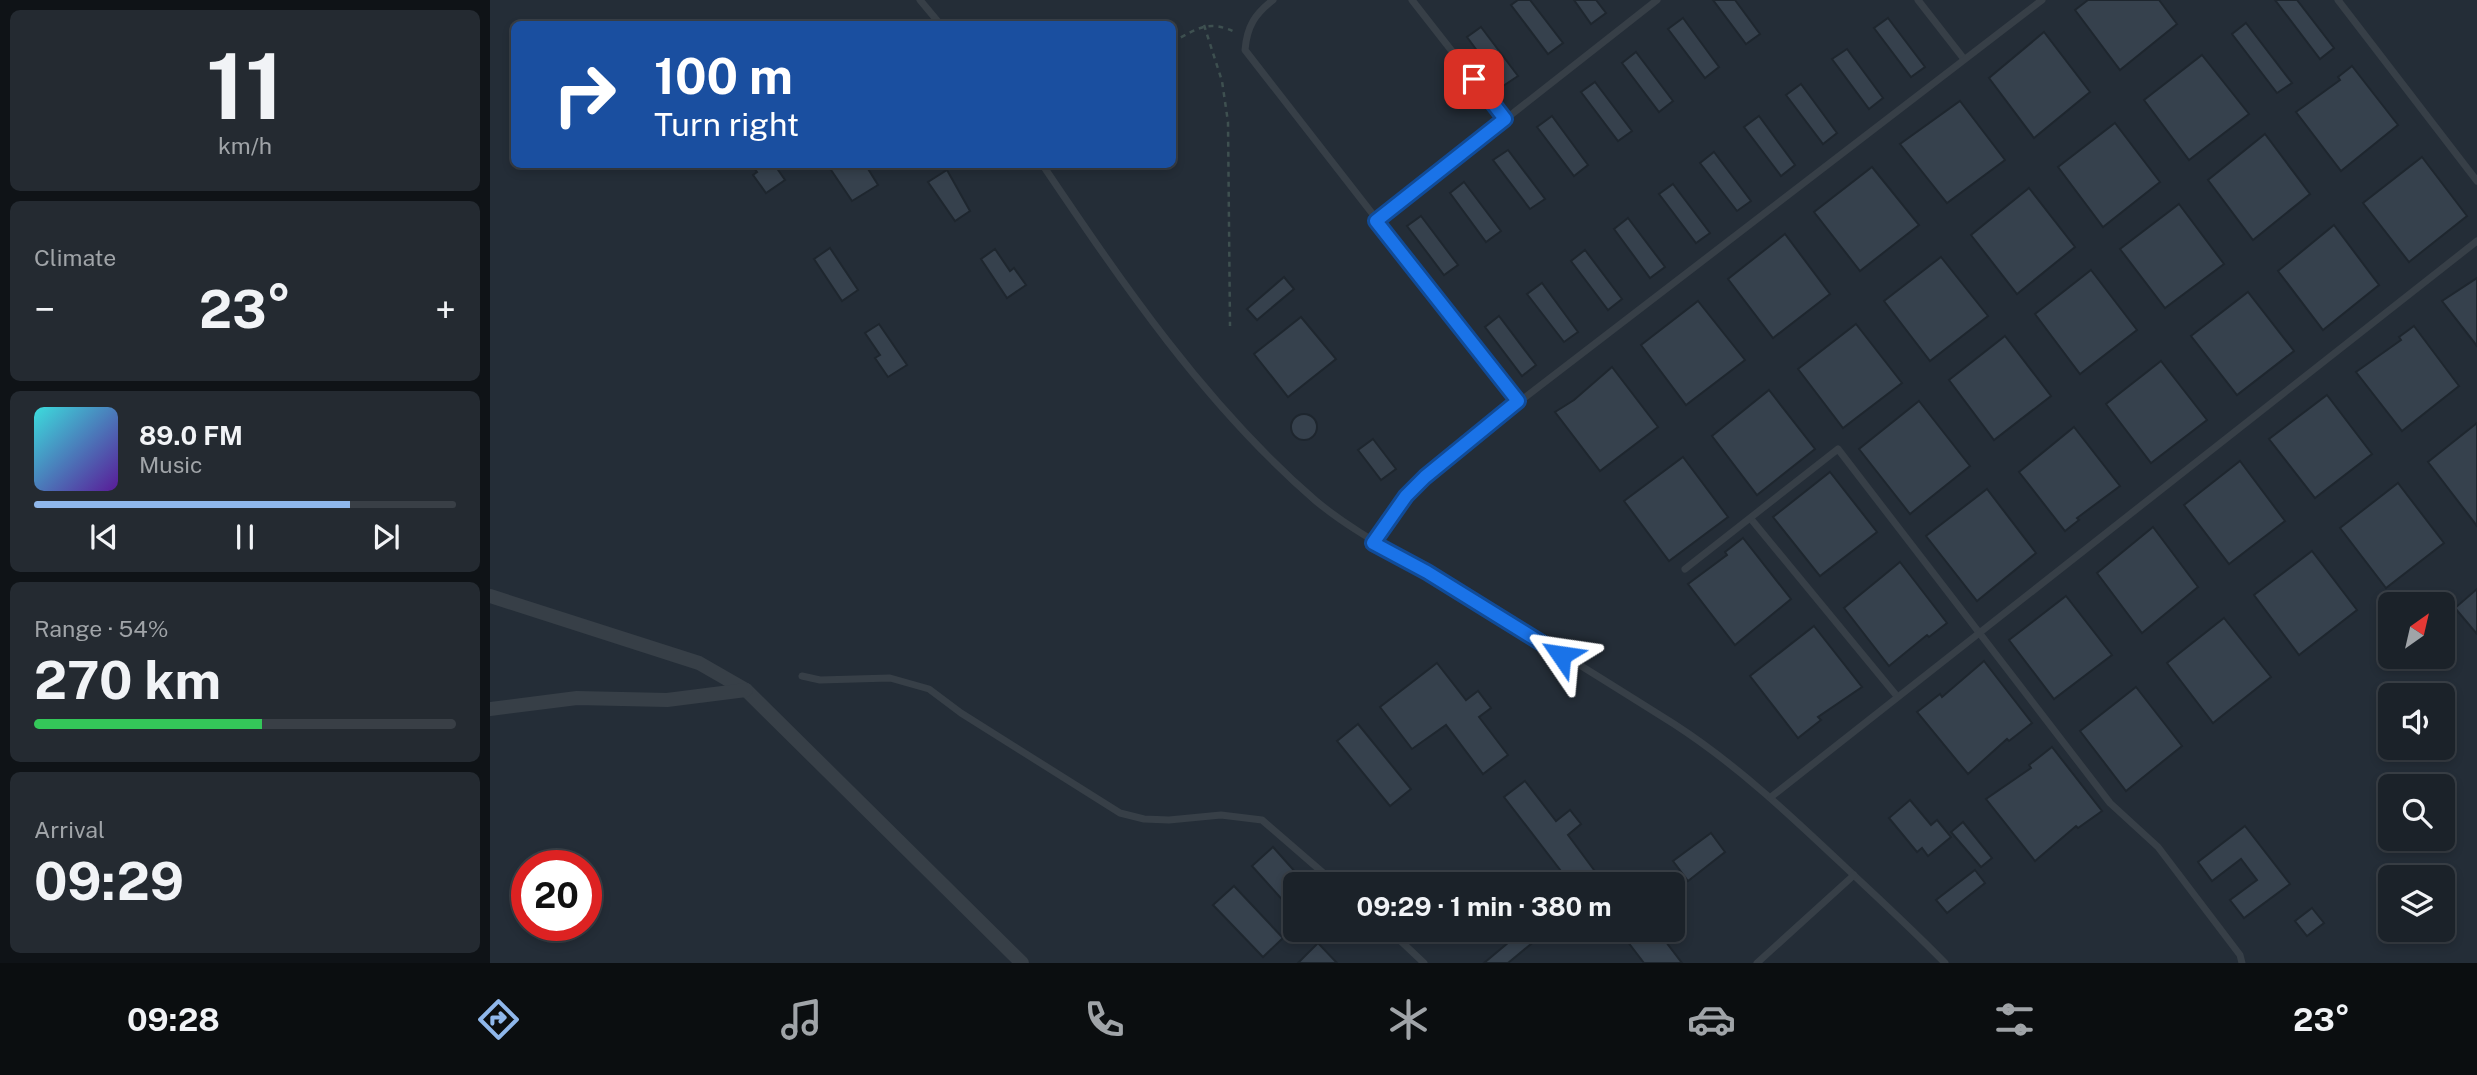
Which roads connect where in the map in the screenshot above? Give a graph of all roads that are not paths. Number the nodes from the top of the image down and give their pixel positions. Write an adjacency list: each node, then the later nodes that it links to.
1 (920, 0): 8 (lane)
2 (1273, 0): 13 (lane)
3 (1412, 0): 10 (lane)
4 (1657, 0): 10 (lane)
5 (1918, 0): 9 (lane)
6 (2042, 0): 9 (lane)
7 (2338, 0): 12 (lane)
8 (938, 21)
9 (1964, 59): 15 (lane)
10 (1505, 119): 13 (lane)
11 (1045, 168): 17 (lane)
12 (2477, 181)
13 (1376, 221): 15 (lane)
14 (2477, 241): 20 (lane)
15 (1518, 401): 17 (lane)
16 (1751, 519): 18 (lane); 20 (lane); 23 (lane)
17 (1373, 543): 25 (lane)
18 (1685, 569)
19 (490, 596): 22 (street)
20 (1977, 632): 23 (lane); 33 (lane)
21 (802, 676): 26 (lane)
22 (746, 690): 24 (street); 29 (street)
23 (1896, 695): 25 (lane)
24 (490, 709)
25 (1771, 797): 27 (lane)
26 (1322, 872)
27 (1853, 875): 31 (lane); 32 (lane)
28 (1402, 942): 30 (lane)
29 (1022, 963)
30 (1424, 963)
31 (1757, 963)
32 (1945, 963)
33 (2242, 963)

